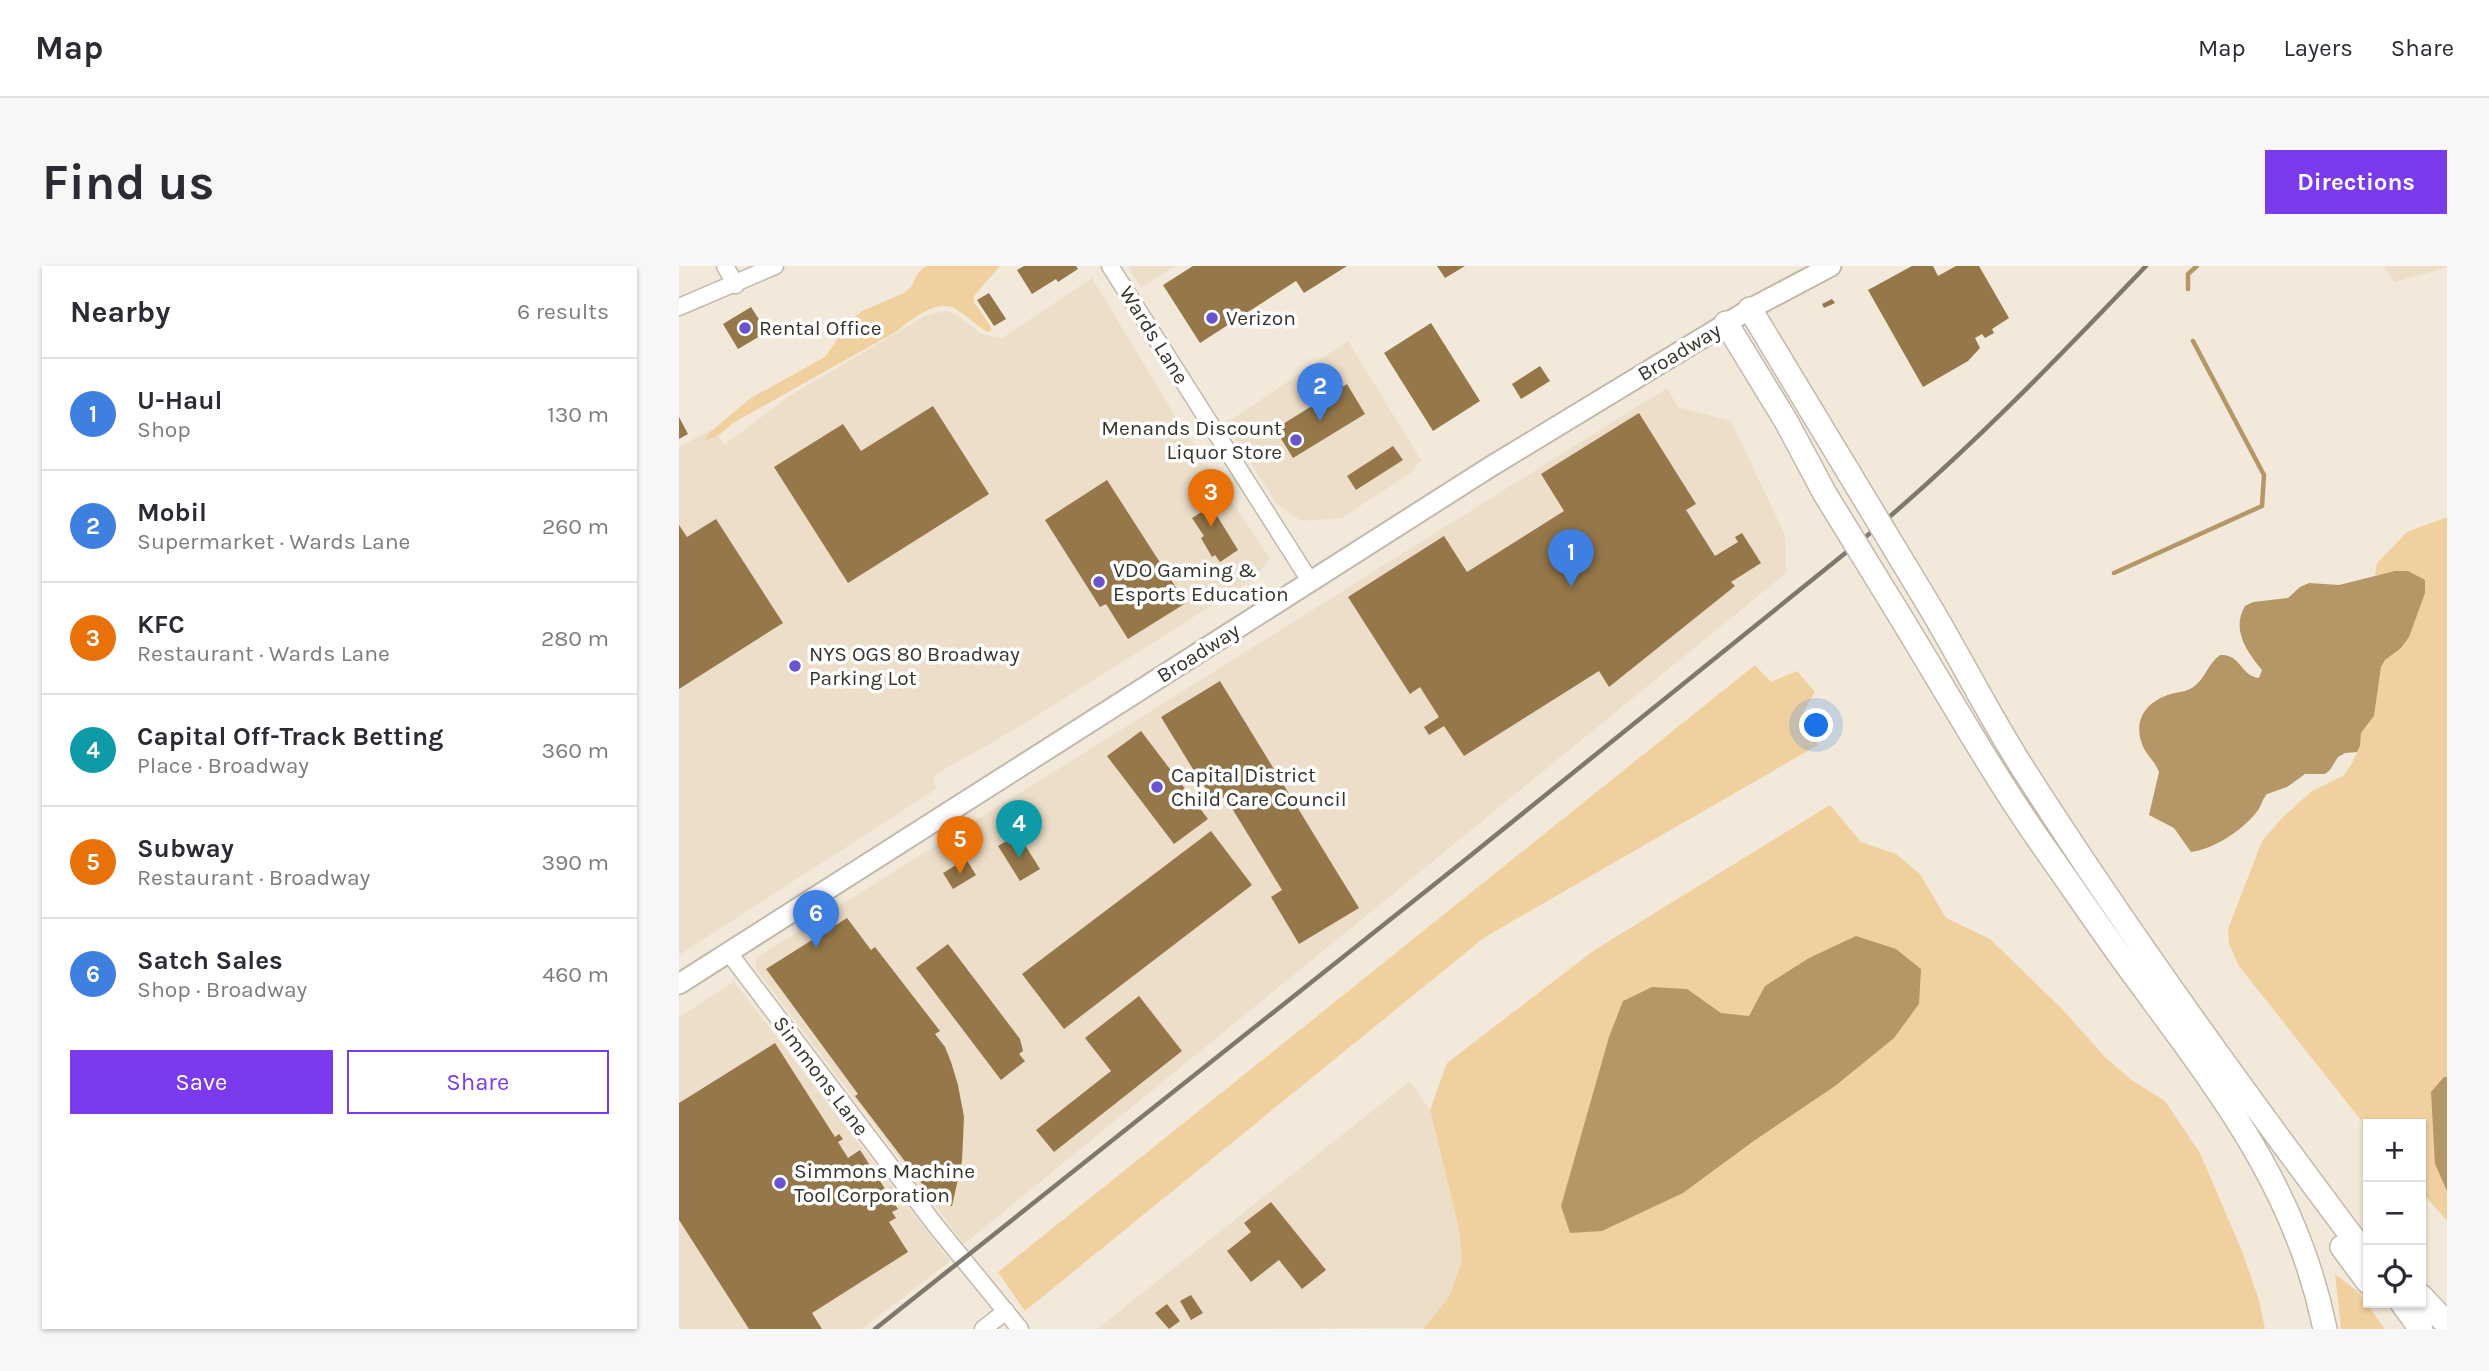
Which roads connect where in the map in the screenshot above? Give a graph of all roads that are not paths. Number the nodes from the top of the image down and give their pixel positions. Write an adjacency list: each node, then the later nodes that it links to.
1 (725, 266): 5 (street)
2 (775, 266): 5 (street)
3 (1110, 266): 9 (street, Wards Lane)
4 (1831, 266): 7 (main road, Broadway)
5 (736, 285): 6 (street)
6 (679, 307)
7 (1750, 309): 8 (main road, Broadway); 12 (highway, bridge)
8 (1726, 323): 9 (main road, Broadway); 12 (highway, bridge)
9 (1310, 581): 10 (main road, Broadway)
10 (729, 953): 11 (main road, Broadway); 19 (street, Simmons Lane)
11 (679, 984)
12 (2194, 1039): 13 (highway); 14 (highway); 15 (highway); 23 (highway)
13 (2363, 1230)
14 (2363, 1252)
15 (2363, 1275)
16 (2426, 1301): 20 (highway)
17 (2387, 1308): 24 (highway)
18 (2406, 1308): 25 (highway)
19 (1006, 1311): 21 (street); 22 (street, Simmons Lane)
20 (2447, 1324)
21 (983, 1329)
22 (1020, 1329)
23 (2325, 1329)
24 (2403, 1329)
25 (2421, 1329)

